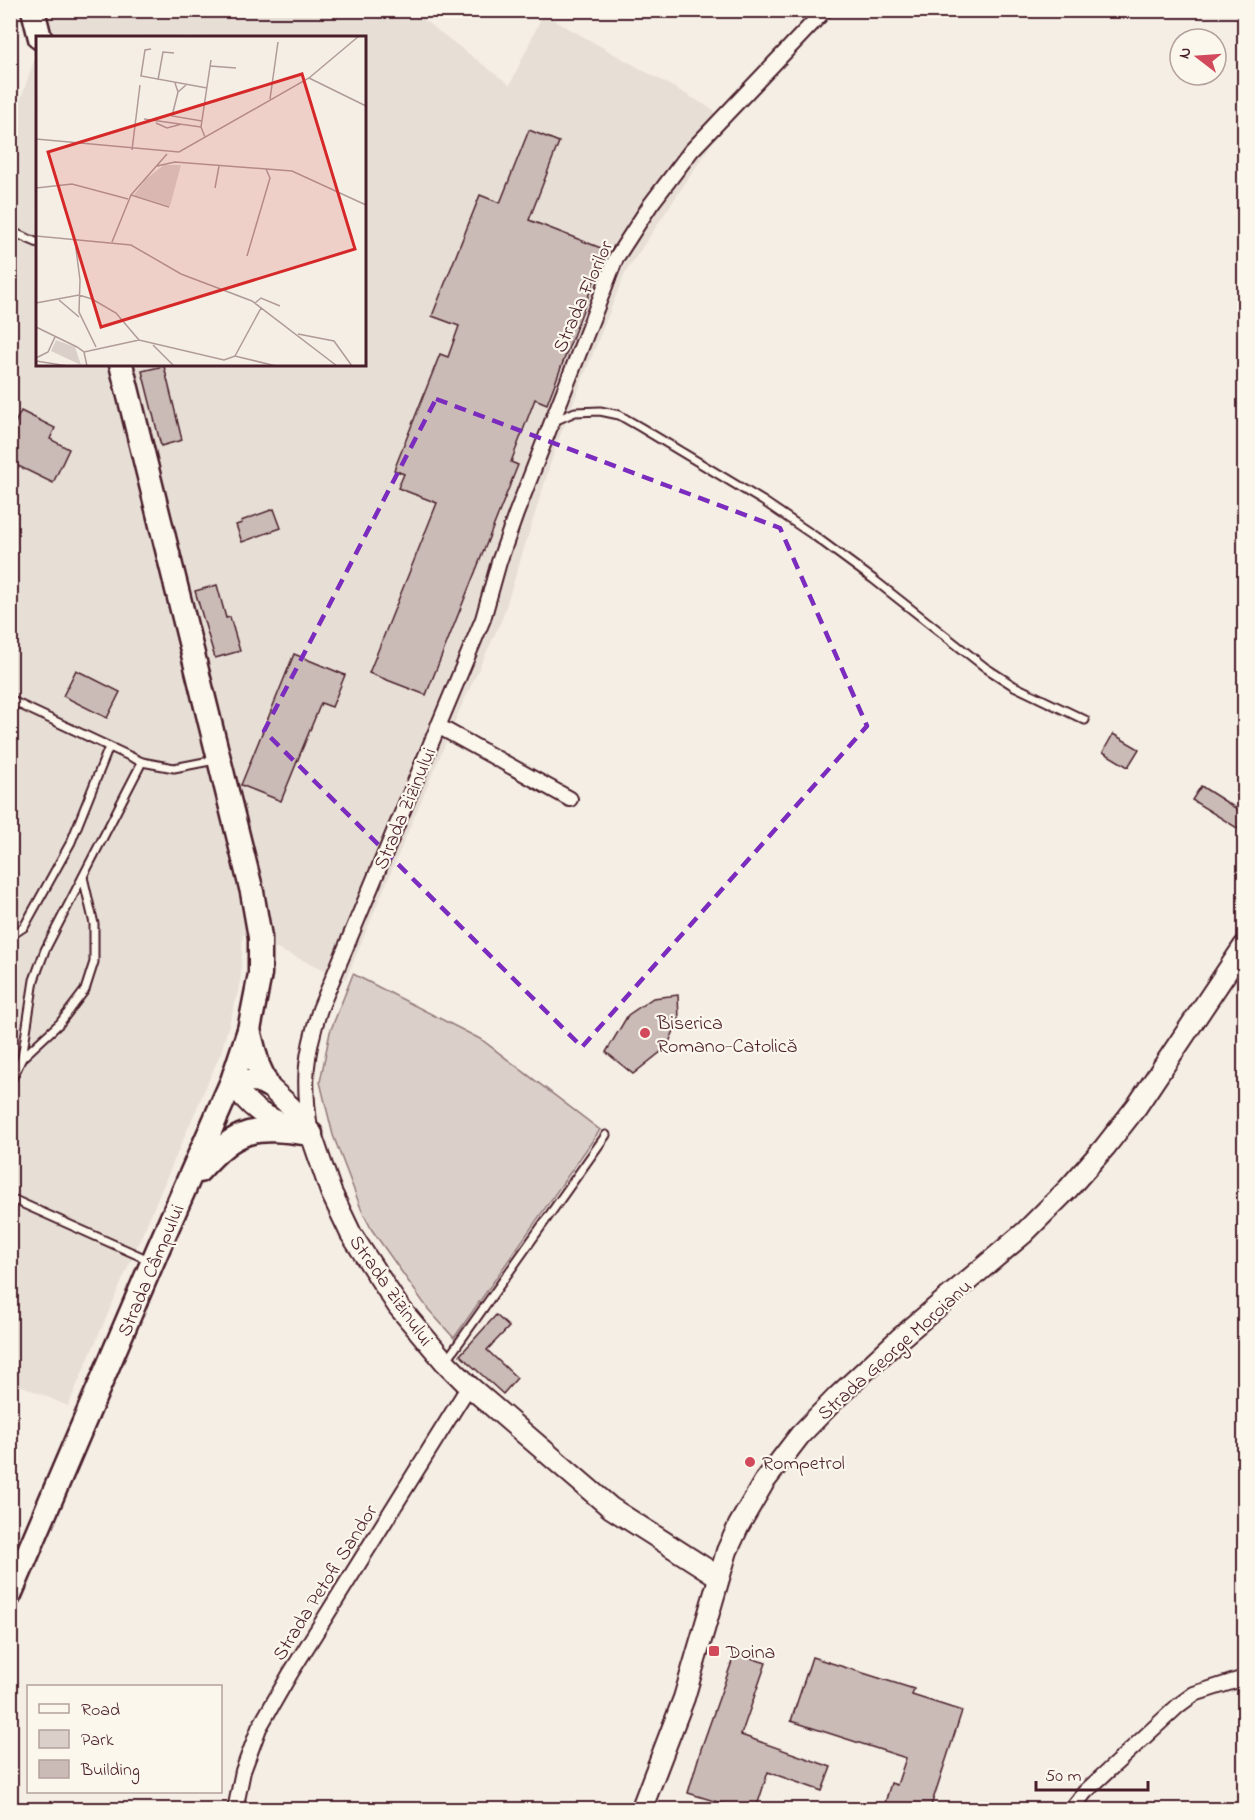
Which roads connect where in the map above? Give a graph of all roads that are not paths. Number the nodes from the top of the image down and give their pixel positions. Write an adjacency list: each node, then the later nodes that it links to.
1 (33, 10): 3 (main road)
2 (825, 10): 7 (street, Strada Florilor)
3 (40, 36)
4 (10, 231): 5 (lane)
5 (36, 242)
6 (121, 366): 13 (main road, Strada Câmpului)
7 (551, 422): 8 (street, Strada Florilor); 10 (lane)
8 (483, 619): 11 (street, Strada Zizinului)
9 (10, 700): 12 (lane)
10 (1085, 720)
11 (438, 726): 15 (street); 24 (street, Strada Zizinului)
12 (109, 747): 14 (lane); 17 (lane)
13 (219, 759): 14 (lane); 19 (main road, Strada Câmpului)
14 (142, 762): 16 (lane)
15 (570, 798)
16 (82, 877): 20 (lane); 20 (lane)
17 (10, 930)
18 (1245, 946): 31 (main road, Strada George Moroianu)
19 (249, 1030): 21 (main road, Strada Câmpului); 23 (main road)
20 (22, 1058): 22 (lane)
21 (232, 1081): 23 (main road); 24 (main road); 26 (main road, Strada Câmpului)
22 (10, 1083)
23 (267, 1085): 24 (main road)
24 (311, 1134): 26 (main road); 29 (main road, Strada Zizinului)
25 (606, 1135): 29 (lane)
26 (186, 1186): 28 (main road, Strada Câmpului)
27 (10, 1198): 28 (lane)
28 (153, 1262): 32 (main road, Strada Câmpului)
29 (445, 1362): 30 (main road, Strada Zizinului)
30 (469, 1386): 31 (main road, Strada Zizinului); 34 (street, Strada Petofi Sandor)
31 (719, 1577): 35 (main road, Strada George Moroianu)
32 (10, 1595)
33 (1245, 1678): 36 (street)
34 (235, 1809)
35 (641, 1809)
36 (1071, 1809)

